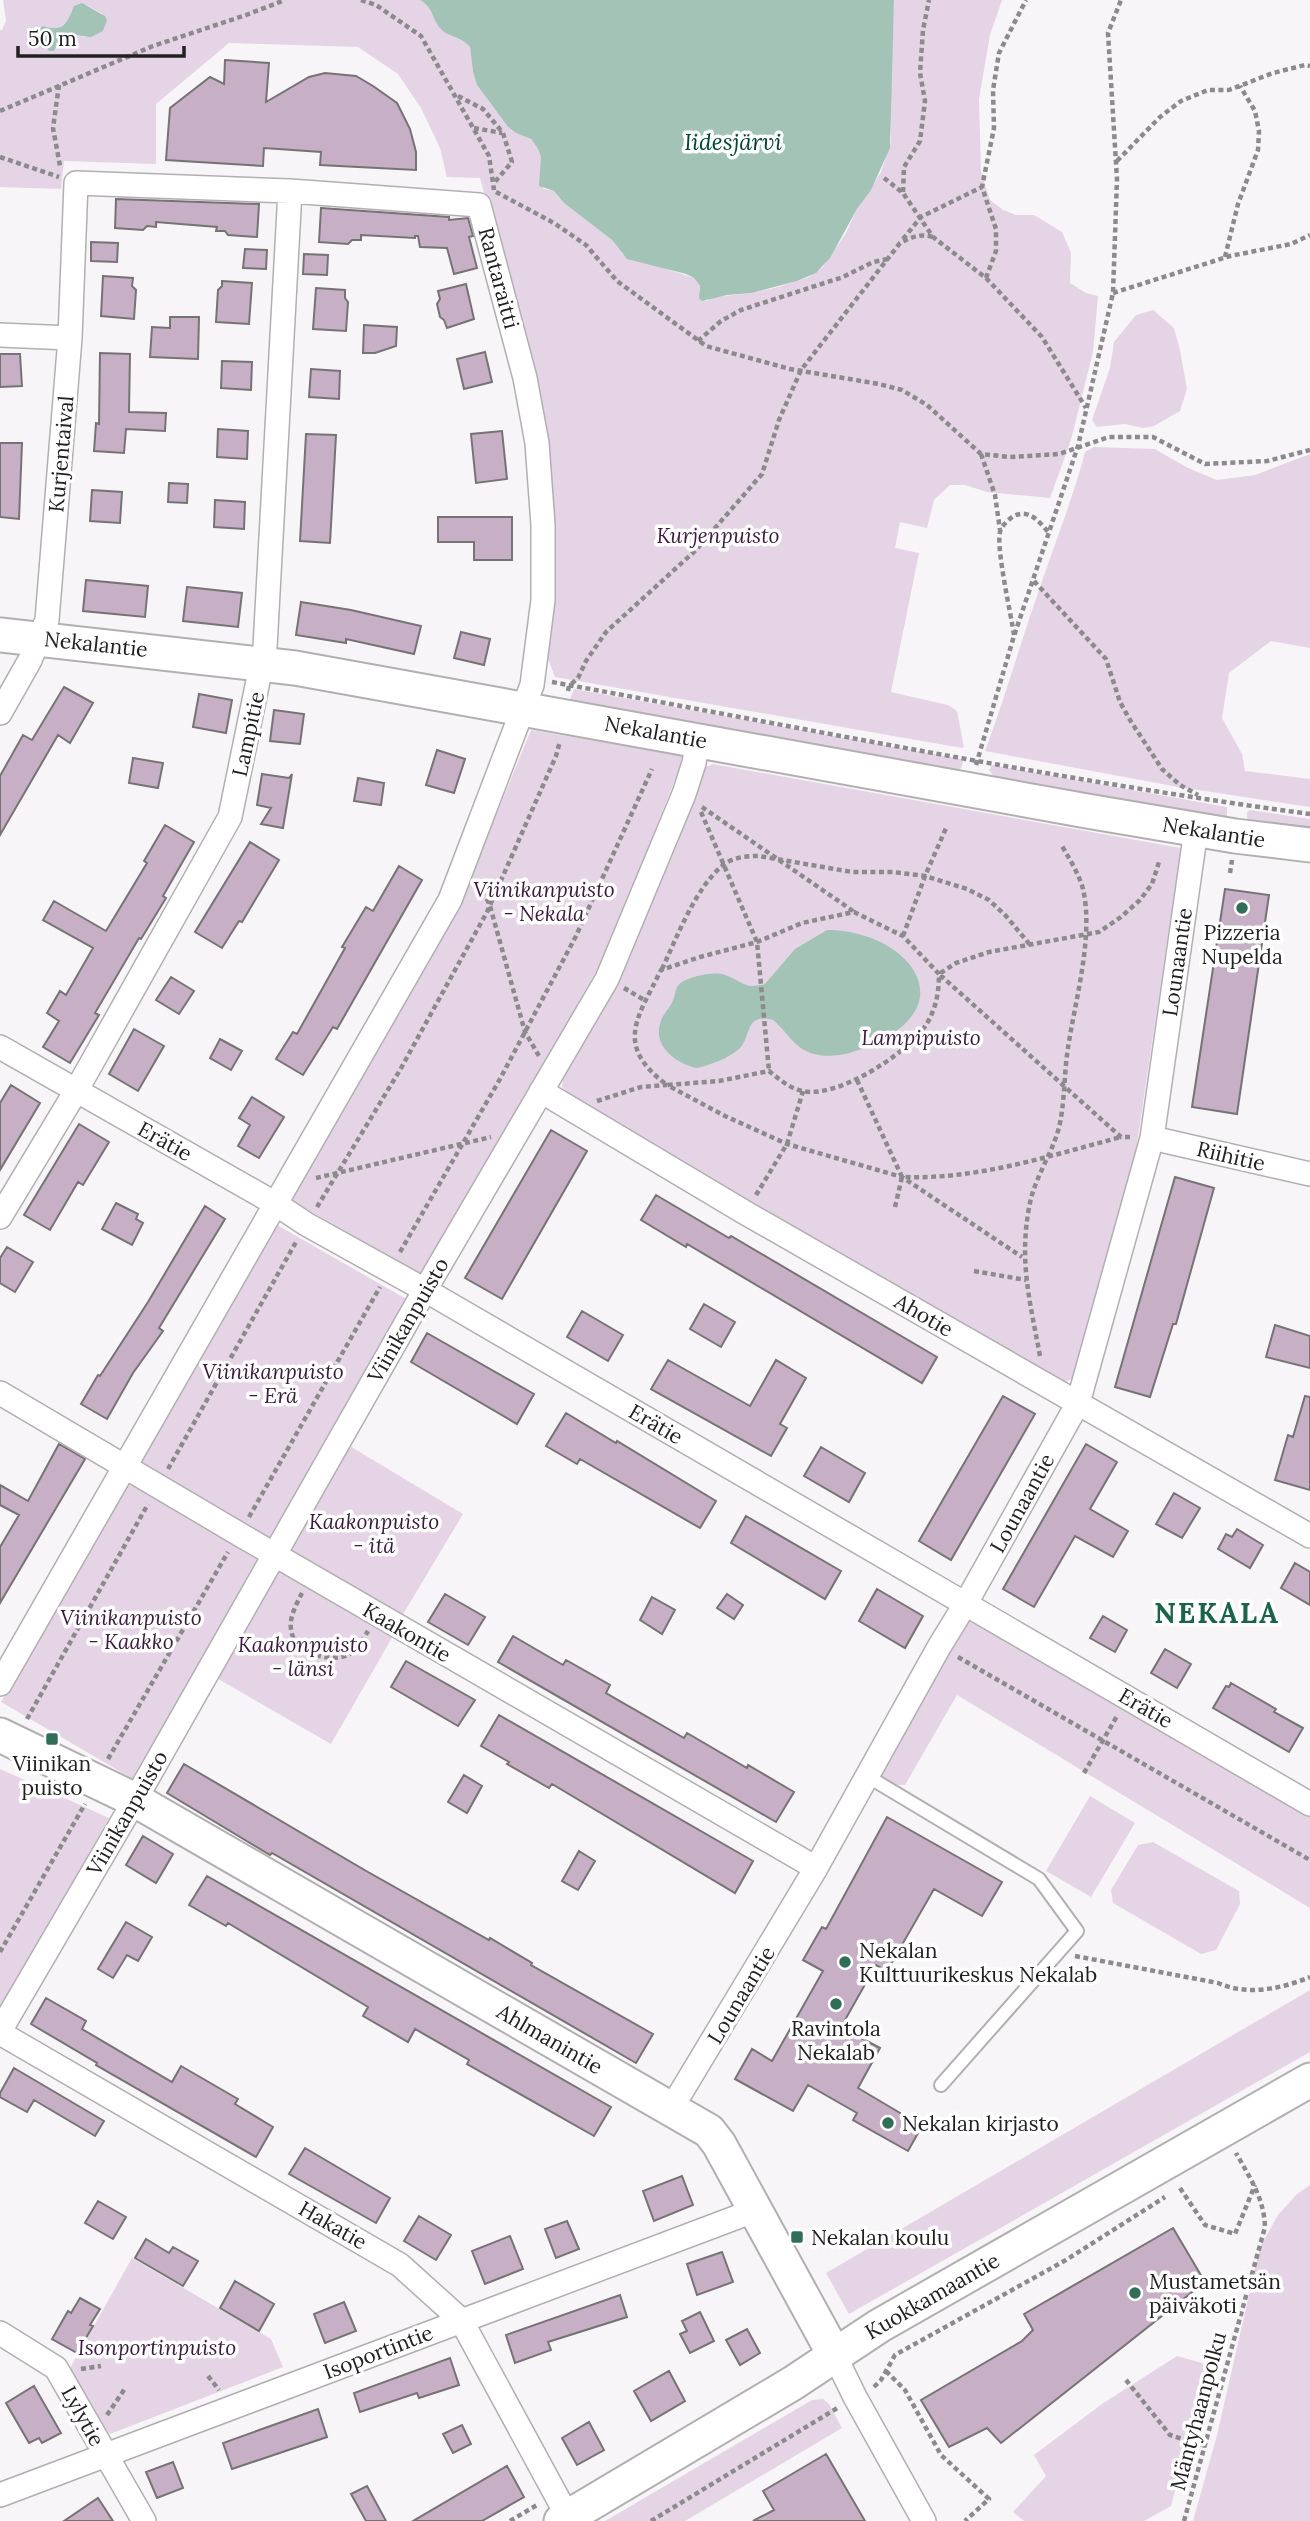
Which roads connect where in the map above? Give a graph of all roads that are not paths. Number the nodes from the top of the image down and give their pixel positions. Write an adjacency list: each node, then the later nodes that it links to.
1 (76, 183): 2 (street, Rantaraitti); 4 (street, Kurjentaival)
2 (290, 191): 7 (street, Lampitie); 8 (street, Rantaraitti)
3 (0, 335): 4 (street)
4 (70, 338): 6 (street, Kurjentaival)
5 (0, 635): 6 (main road, Nekalantie)
6 (41, 638): 7 (main road, Nekalantie); 9 (street, Kurjentaival)
7 (263, 663): 8 (main road, Nekalantie); 15 (street, Lampitie)
8 (529, 693): 10 (main road, Nekalantie); 18 (street)
9 (0, 713)
10 (698, 740): 11 (main road, Nekalantie); 14 (street, Viinikanpuisto)
11 (1196, 830): 12 (main road, Nekalantie); 16 (street, Lounaantie)
12 (1310, 845)
13 (0, 1047): 15 (street, Erätie)
14 (546, 1083): 20 (street, Viinikanpuisto); 22 (street, Ahotie)
15 (76, 1091): 18 (street, Erätie); 19 (street, Lampitie)
16 (1152, 1138): 17 (street, Riihitie); 22 (street, Lounaantie)
17 (1310, 1174)
18 (282, 1194): 20 (street, Erätie); 23 (street)
19 (0, 1217)
20 (425, 1290): 25 (street, Viinikanpuisto); 26 (street, Erätie)
21 (0, 1393): 23 (street, Kaakontie)
22 (1078, 1403): 24 (street, Ahotie); 26 (street, Lounaantie)
23 (126, 1466): 25 (street, Kaakontie); 27 (street)
24 (1310, 1536)
25 (275, 1555): 30 (street, Viinikanpuisto); 32 (street, Kaakontie)
26 (966, 1603): 29 (street, Lounaantie); 31 (street, Erätie)
27 (0, 1684)
28 (7, 1738): 30 (main road, Ahlmanintie)
29 (867, 1776): 32 (street, Lounaantie); 35 (lane)
30 (135, 1800): 33 (street, Viinikanpuisto); 36 (main road, Ahlmanintie)
31 (1310, 1804)
32 (816, 1868): 36 (street, Lounaantie)
33 (0, 2032): 38 (street, Hakatie)
34 (1310, 2080): 40 (main road, Kuokkamaantie)
35 (941, 2085)
36 (671, 2109): 37 (main road, Ahlmanintie)
37 (756, 2210): 38 (street, Isoportintie); 40 (main road, Ahlmanintie)
38 (461, 2320): 41 (street, Isoportintie); 43 (street, Hakatie)
39 (0, 2333): 41 (street, Lylytie)
40 (834, 2354): 43 (main road, Kuokkamaantie); 45 (street, Ahlmanintie)
41 (106, 2456): 42 (street, Isoportintie); 44 (street, Lylytie)
42 (0, 2495)
43 (565, 2519)
44 (144, 2521)
45 (924, 2521)

